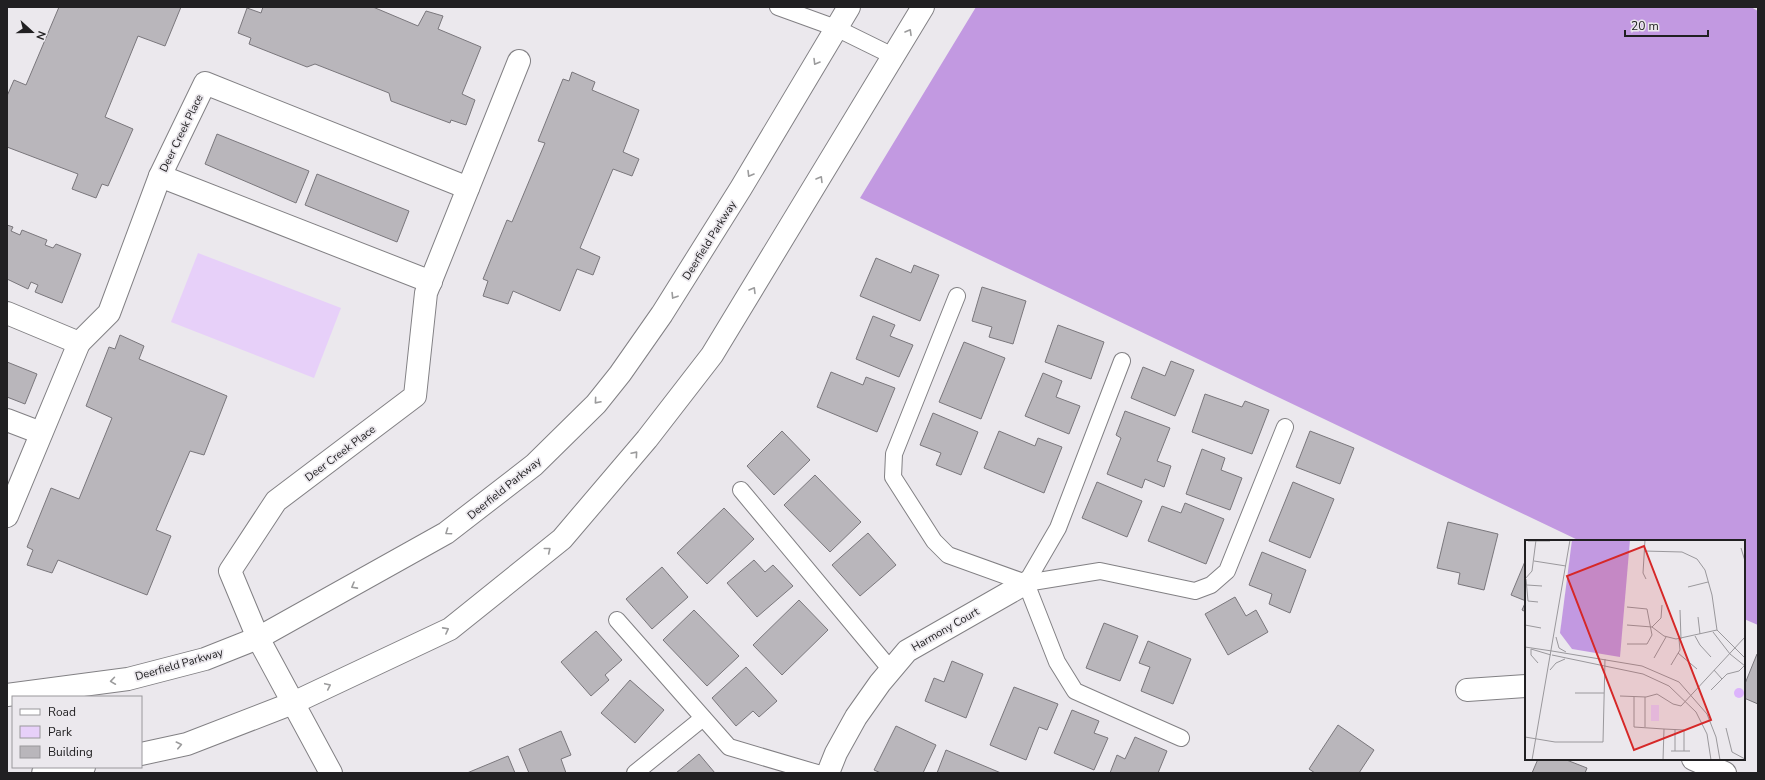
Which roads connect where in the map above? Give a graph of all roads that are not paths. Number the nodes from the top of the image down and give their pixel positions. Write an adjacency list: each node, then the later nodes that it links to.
1 (778, 7): 4 (lane)
2 (849, 7): 4 (street, Deerfield Parkway)
3 (923, 7): 5 (street, one-way to 3)
4 (836, 28): 5 (lane); 21 (street, Deerfield Parkway, one-way to 21)
5 (895, 57): 26 (street, one-way to 5)
6 (520, 61): 8 (street, Deer Creek Place)
7 (160, 176): 8 (street, Deer Creek Place); 9 (street); 12 (street, Deer Creek Place)
8 (468, 188): 9 (street, Deer Creek Place)
9 (431, 282): 21 (street, Deer Creek Place)
10 (957, 296): 19 (lane)
11 (7, 313): 12 (street)
12 (79, 343): 16 (street)
13 (1122, 362): 19 (lane)
14 (7, 420): 16 (street)
15 (1286, 427): 19 (lane)
16 (41, 433): 18 (street)
17 (741, 490): 22 (lane)
18 (7, 516)
19 (1026, 583): 22 (street, Harmony Court); 28 (lane)
20 (617, 620): 27 (lane)
21 (258, 638): 25 (street, Deerfield Parkway, one-way to 25); 26 (street, Deer Creek Place)
22 (891, 670): 37 (street, Harmony Court)
23 (1525, 686): 24 (street)
24 (1468, 690)
25 (7, 695)
26 (293, 703): 29 (street, one-way to 26); 34 (street, Deer Creek Place)
27 (703, 718): 35 (lane); 36 (lane)
28 (1181, 738)
29 (142, 754)
30 (1695, 760): 32 (street)
31 (80, 768): 33 (street)
32 (1718, 772)
33 (43, 773)
34 (331, 773)
35 (636, 773)
36 (817, 773)
37 (828, 773)

